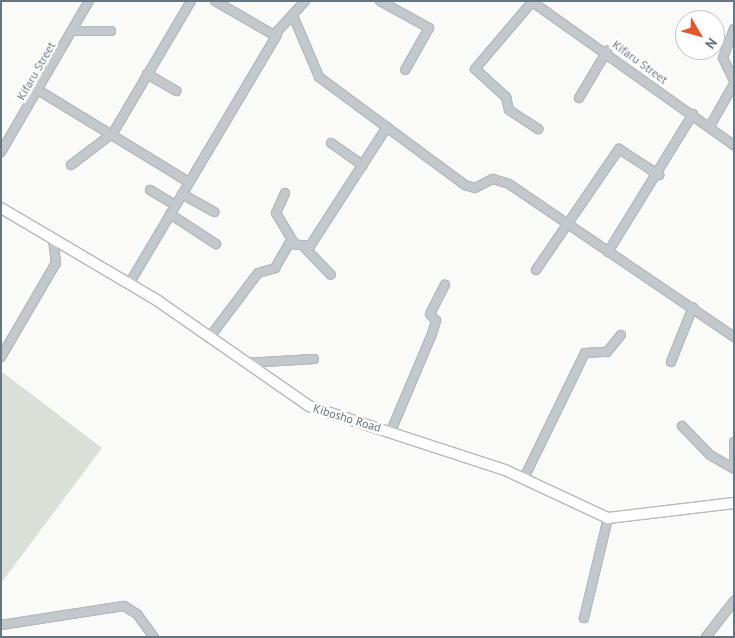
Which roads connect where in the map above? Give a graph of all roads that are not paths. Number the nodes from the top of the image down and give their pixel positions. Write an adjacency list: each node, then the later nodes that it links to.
1 (89, 1): 10 (street, Kifaru Street)
2 (191, 1): 15 (street)
3 (215, 1): 12 (street)
4 (294, 1): 7 (street)
5 (380, 1): 14 (street)
6 (531, 2): 13 (street, Kifaru Street); 23 (street)
7 (303, 4): 8 (street)
8 (294, 18): 12 (street); 22 (street)
9 (734, 29): 16 (street)
10 (72, 31): 11 (street); 17 (street, Kifaru Street)
11 (111, 32)
12 (277, 35): 31 (street)
13 (607, 51): 19 (street); 20 (street, Kifaru Street)
14 (405, 70)
15 (148, 74): 18 (street); 24 (street)
16 (734, 82): 21 (street)
17 (38, 90): 24 (street); 27 (street, Kifaru Street)
18 (176, 91)
19 (579, 98)
20 (693, 114): 21 (street, Kifaru Street); 30 (street)
21 (710, 126): 26 (street, Kifaru Street)
22 (387, 127): 29 (street); 39 (street)
23 (538, 129)
24 (113, 132): 28 (street); 31 (street)
25 (331, 143): 29 (street)
26 (734, 145)
27 (1, 152)
28 (71, 165)
29 (362, 165): 43 (street)
30 (659, 175): 39 (street); 44 (street)
31 (189, 182): 34 (street)
32 (150, 190): 35 (street)
33 (285, 193): 41 (street)
34 (182, 194): 35 (street); 37 (street)
35 (176, 204): 38 (street)
36 (1, 208): 40 (main road, Kibosho Road)
37 (214, 212)
38 (170, 214): 42 (street); 47 (street)
39 (566, 223): 44 (street); 45 (street)
40 (53, 239): 47 (main road, Kibosho Road); 53 (street)
41 (294, 243): 43 (street); 52 (street)
42 (216, 244)
43 (306, 248): 46 (street)
44 (608, 252): 49 (street)
45 (536, 270)
46 (331, 275)
47 (129, 284): 52 (main road, Kibosho Road)
48 (445, 285): 58 (street)
49 (693, 307): 51 (street); 55 (street)
50 (621, 335): 61 (street)
51 (734, 337)
52 (209, 338): 56 (main road, Kibosho Road)
53 (1, 357)
54 (314, 359): 56 (street)
55 (671, 362)
56 (245, 363): 58 (main road, Kibosho Road)
57 (682, 426): 60 (street)
58 (391, 431): 61 (main road, Kibosho Road)
59 (734, 442): 60 (street)
60 (734, 468)
61 (524, 478): 63 (main road, Kibosho Road)
62 (734, 503): 63 (main road)
63 (608, 518): 65 (street)
64 (734, 601): 68 (street)
65 (584, 618)
66 (1, 625): 67 (street)
67 (154, 637)
68 (706, 637)

